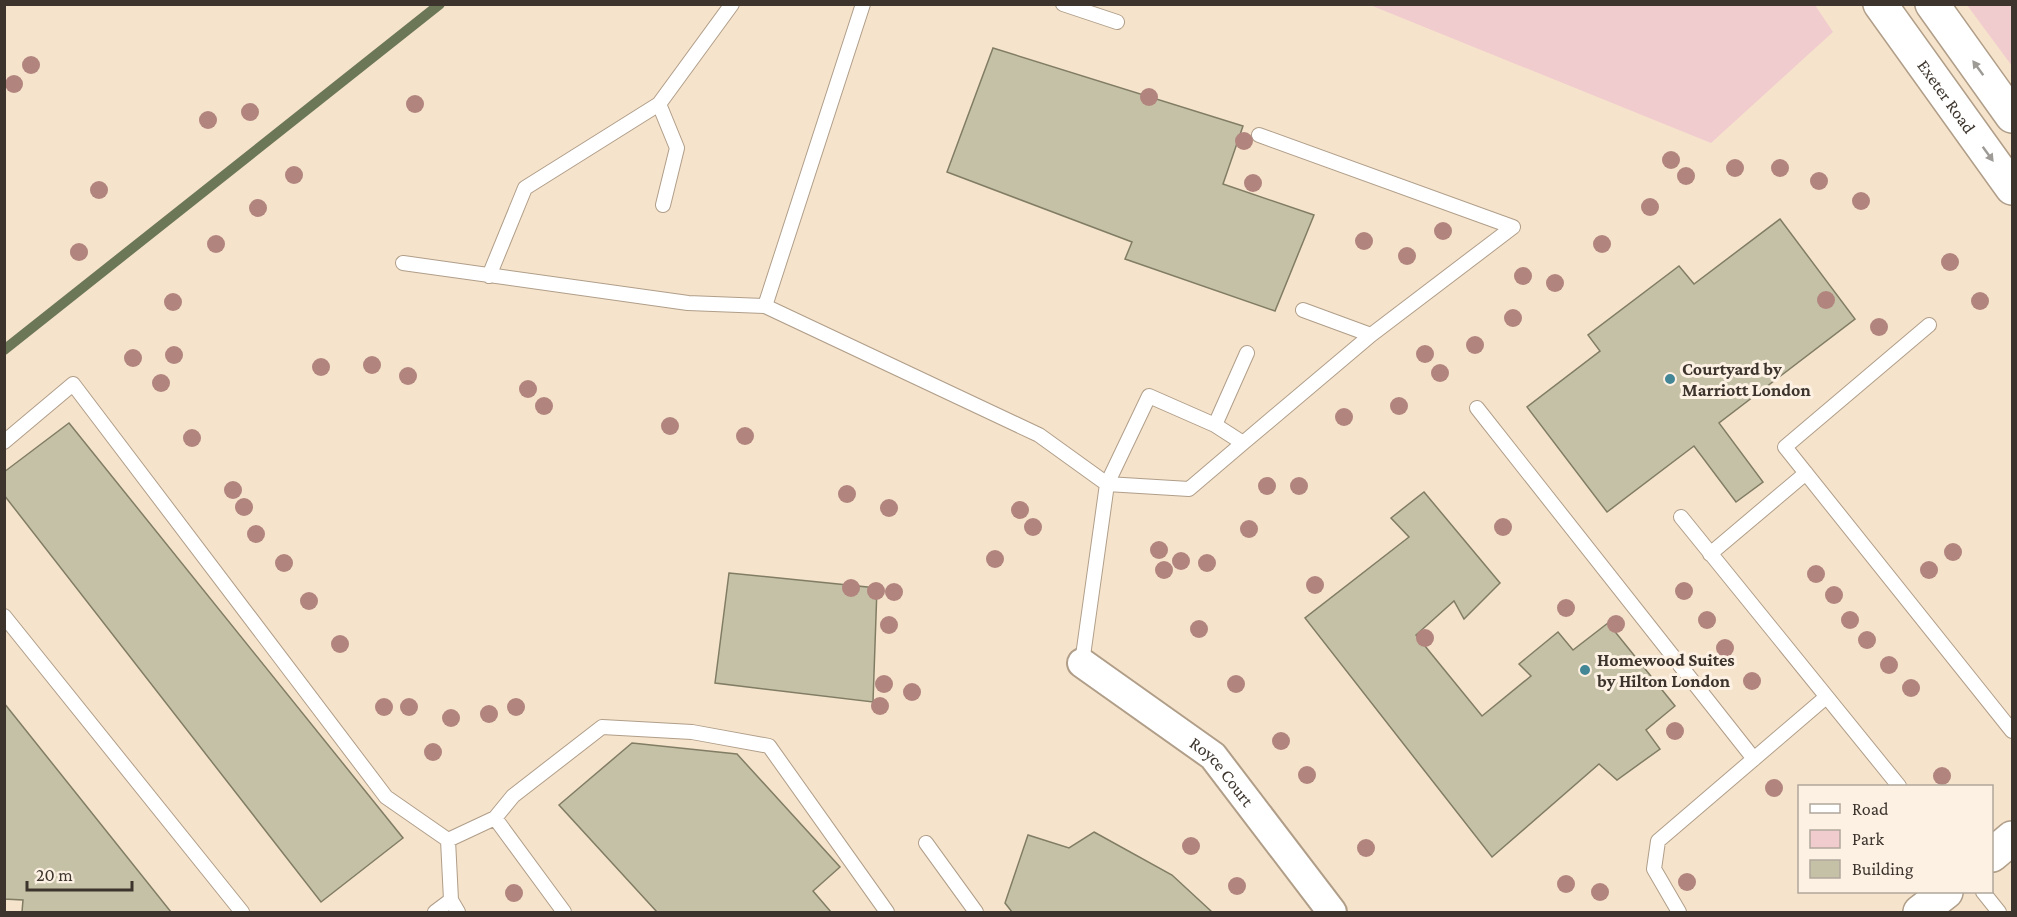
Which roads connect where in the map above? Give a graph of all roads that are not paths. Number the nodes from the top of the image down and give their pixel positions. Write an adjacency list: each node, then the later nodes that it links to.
1 (732, 4): 7 (lane)
2 (863, 4): 14 (lane)
3 (1063, 4): 6 (lane)
4 (1880, 4): 10 (street, Exeter Road, one-way to 10)
5 (1932, 4): 8 (street, one-way to 5)
6 (1117, 22)
7 (659, 104): 11 (lane); 13 (lane)
8 (2013, 116)
9 (1259, 135): 17 (lane)
10 (2013, 188)
11 (663, 205)
12 (403, 263): 13 (lane)
13 (489, 276): 14 (lane)
14 (765, 306): 24 (lane)
15 (1303, 310): 17 (lane)
16 (1929, 325): 23 (lane)
17 (1371, 335): 22 (lane)
18 (1247, 353): 20 (lane)
19 (1477, 408): 31 (lane)
20 (1215, 425): 22 (lane); 24 (lane)
21 (4, 442): 35 (lane)
22 (1243, 443): 24 (lane)
23 (1806, 473): 26 (lane); 30 (lane)
24 (1107, 484): 28 (lane)
25 (1681, 517): 26 (lane)
26 (1710, 554): 29 (lane)
27 (4, 616): 41 (lane)
28 (1082, 663): 46 (street, Royce Court)
29 (1825, 698): 31 (lane); 32 (lane)
30 (2013, 731)
31 (1754, 759): 47 (lane)
32 (1898, 785)
33 (495, 818): 35 (lane); 43 (lane); 44 (lane)
34 (2013, 838): 37 (street)
35 (448, 840): 40 (lane)
36 (926, 843): 45 (lane)
37 (1993, 854)
38 (1944, 893): 48 (street)
39 (1985, 893): 49 (lane)
40 (454, 906): 42 (lane)
41 (242, 912)
42 (435, 912)
43 (564, 912)
44 (887, 912)
45 (976, 912)
46 (1332, 912)
47 (1679, 912)
48 (1920, 912)
49 (1999, 912)

